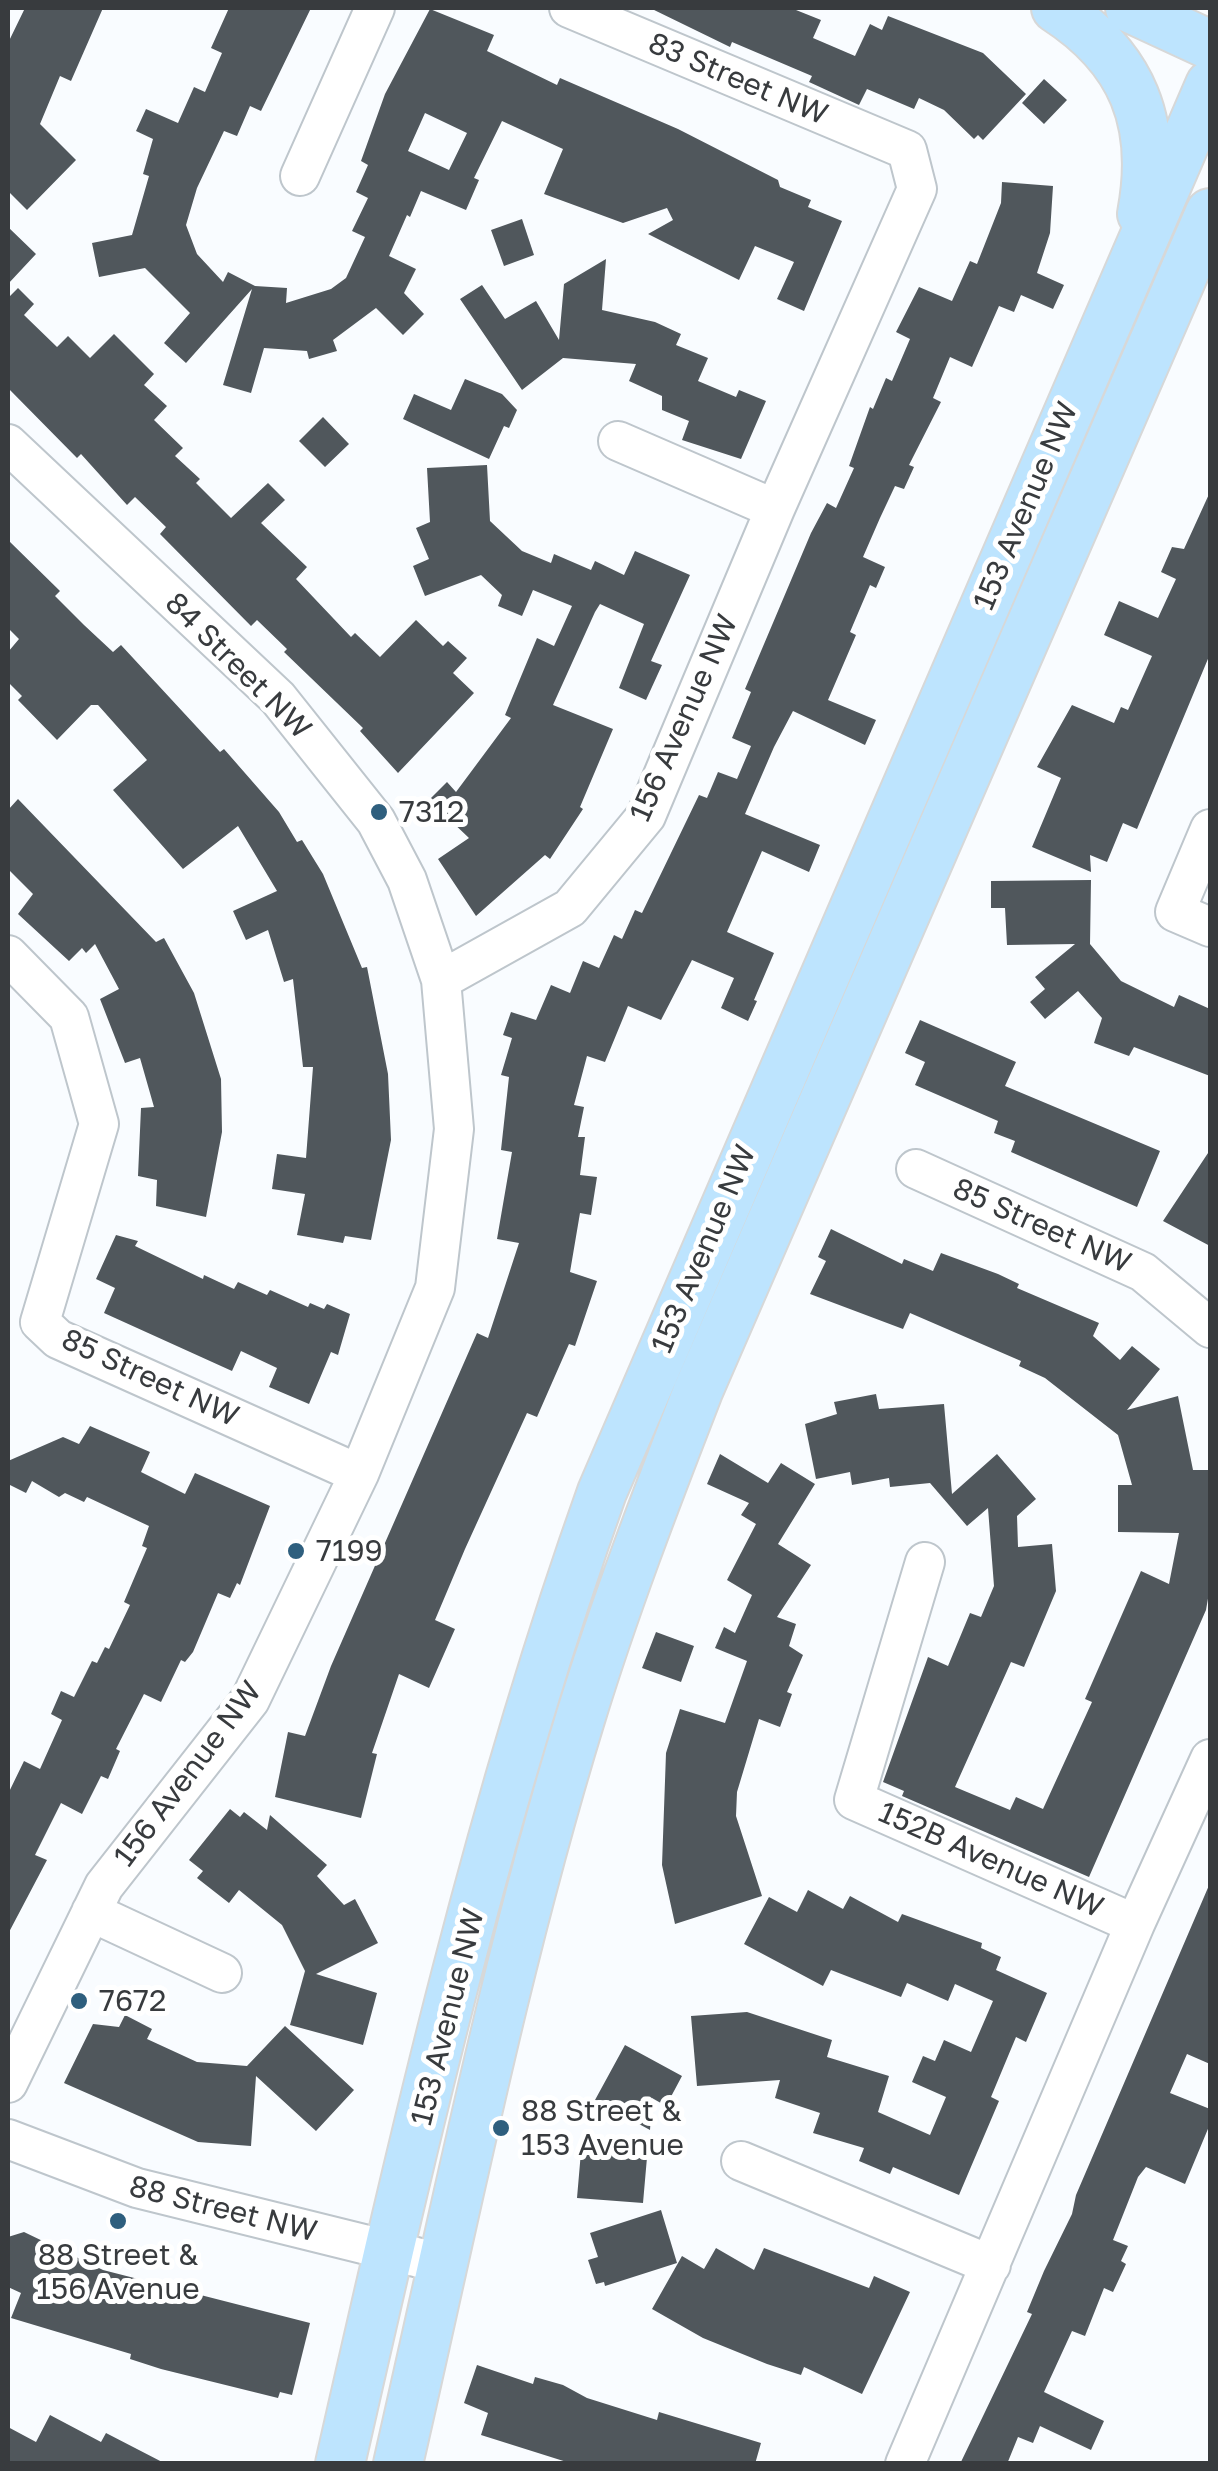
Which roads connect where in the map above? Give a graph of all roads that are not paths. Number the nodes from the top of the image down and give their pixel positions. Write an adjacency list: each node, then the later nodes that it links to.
1 (375, 8): 8 (street)
2 (569, 8): 7 (street, 83 Street NW)
3 (1056, 8): 11 (main road)
4 (1130, 8): 5 (main road)
5 (1210, 44)
6 (1210, 85): 11 (main road, 153 Avenue NW)
7 (907, 150): 14 (street, 156 Avenue NW)
8 (300, 176)
9 (1210, 214): 15 (main road, 153 Avenue NW)
10 (1210, 271): 15 (main road)
11 (1126, 276): 31 (main road, 153 Avenue NW)
12 (618, 441): 14 (street)
13 (8, 444): 19 (street, 84 Street NW)
14 (775, 509): 19 (street, 156 Avenue NW)
15 (1046, 588): 32 (main road, 153 Avenue NW)
16 (1210, 830): 17 (street)
17 (1210, 927)
18 (8, 955): 22 (street, 85 Street NW)
19 (441, 980): 22 (street, 156 Avenue NW)
20 (916, 1170): 21 (street, 85 Street NW)
21 (1210, 1328)
22 (359, 1474): 25 (street, 156 Avenue NW)
23 (925, 1562): 26 (street, 152B Avenue NW)
24 (1210, 1759): 26 (street, 152B Avenue NW)
25 (91, 1912): 27 (street); 28 (street, 156 Avenue NW)
26 (1135, 1924): 33 (street, 152B Avenue NW)
27 (222, 1973)
28 (8, 2083)
29 (8, 2138): 31 (street, 88 Street NW)
30 (741, 2161): 33 (street)
31 (389, 2250): 32 (street, 88 Street NW); 34 (main road, 153 Avenue NW)
32 (444, 2264): 35 (main road, 153 Avenue NW)
33 (991, 2265): 36 (street, 152B Avenue NW)
34 (340, 2464)
35 (398, 2464)
36 (904, 2464)

